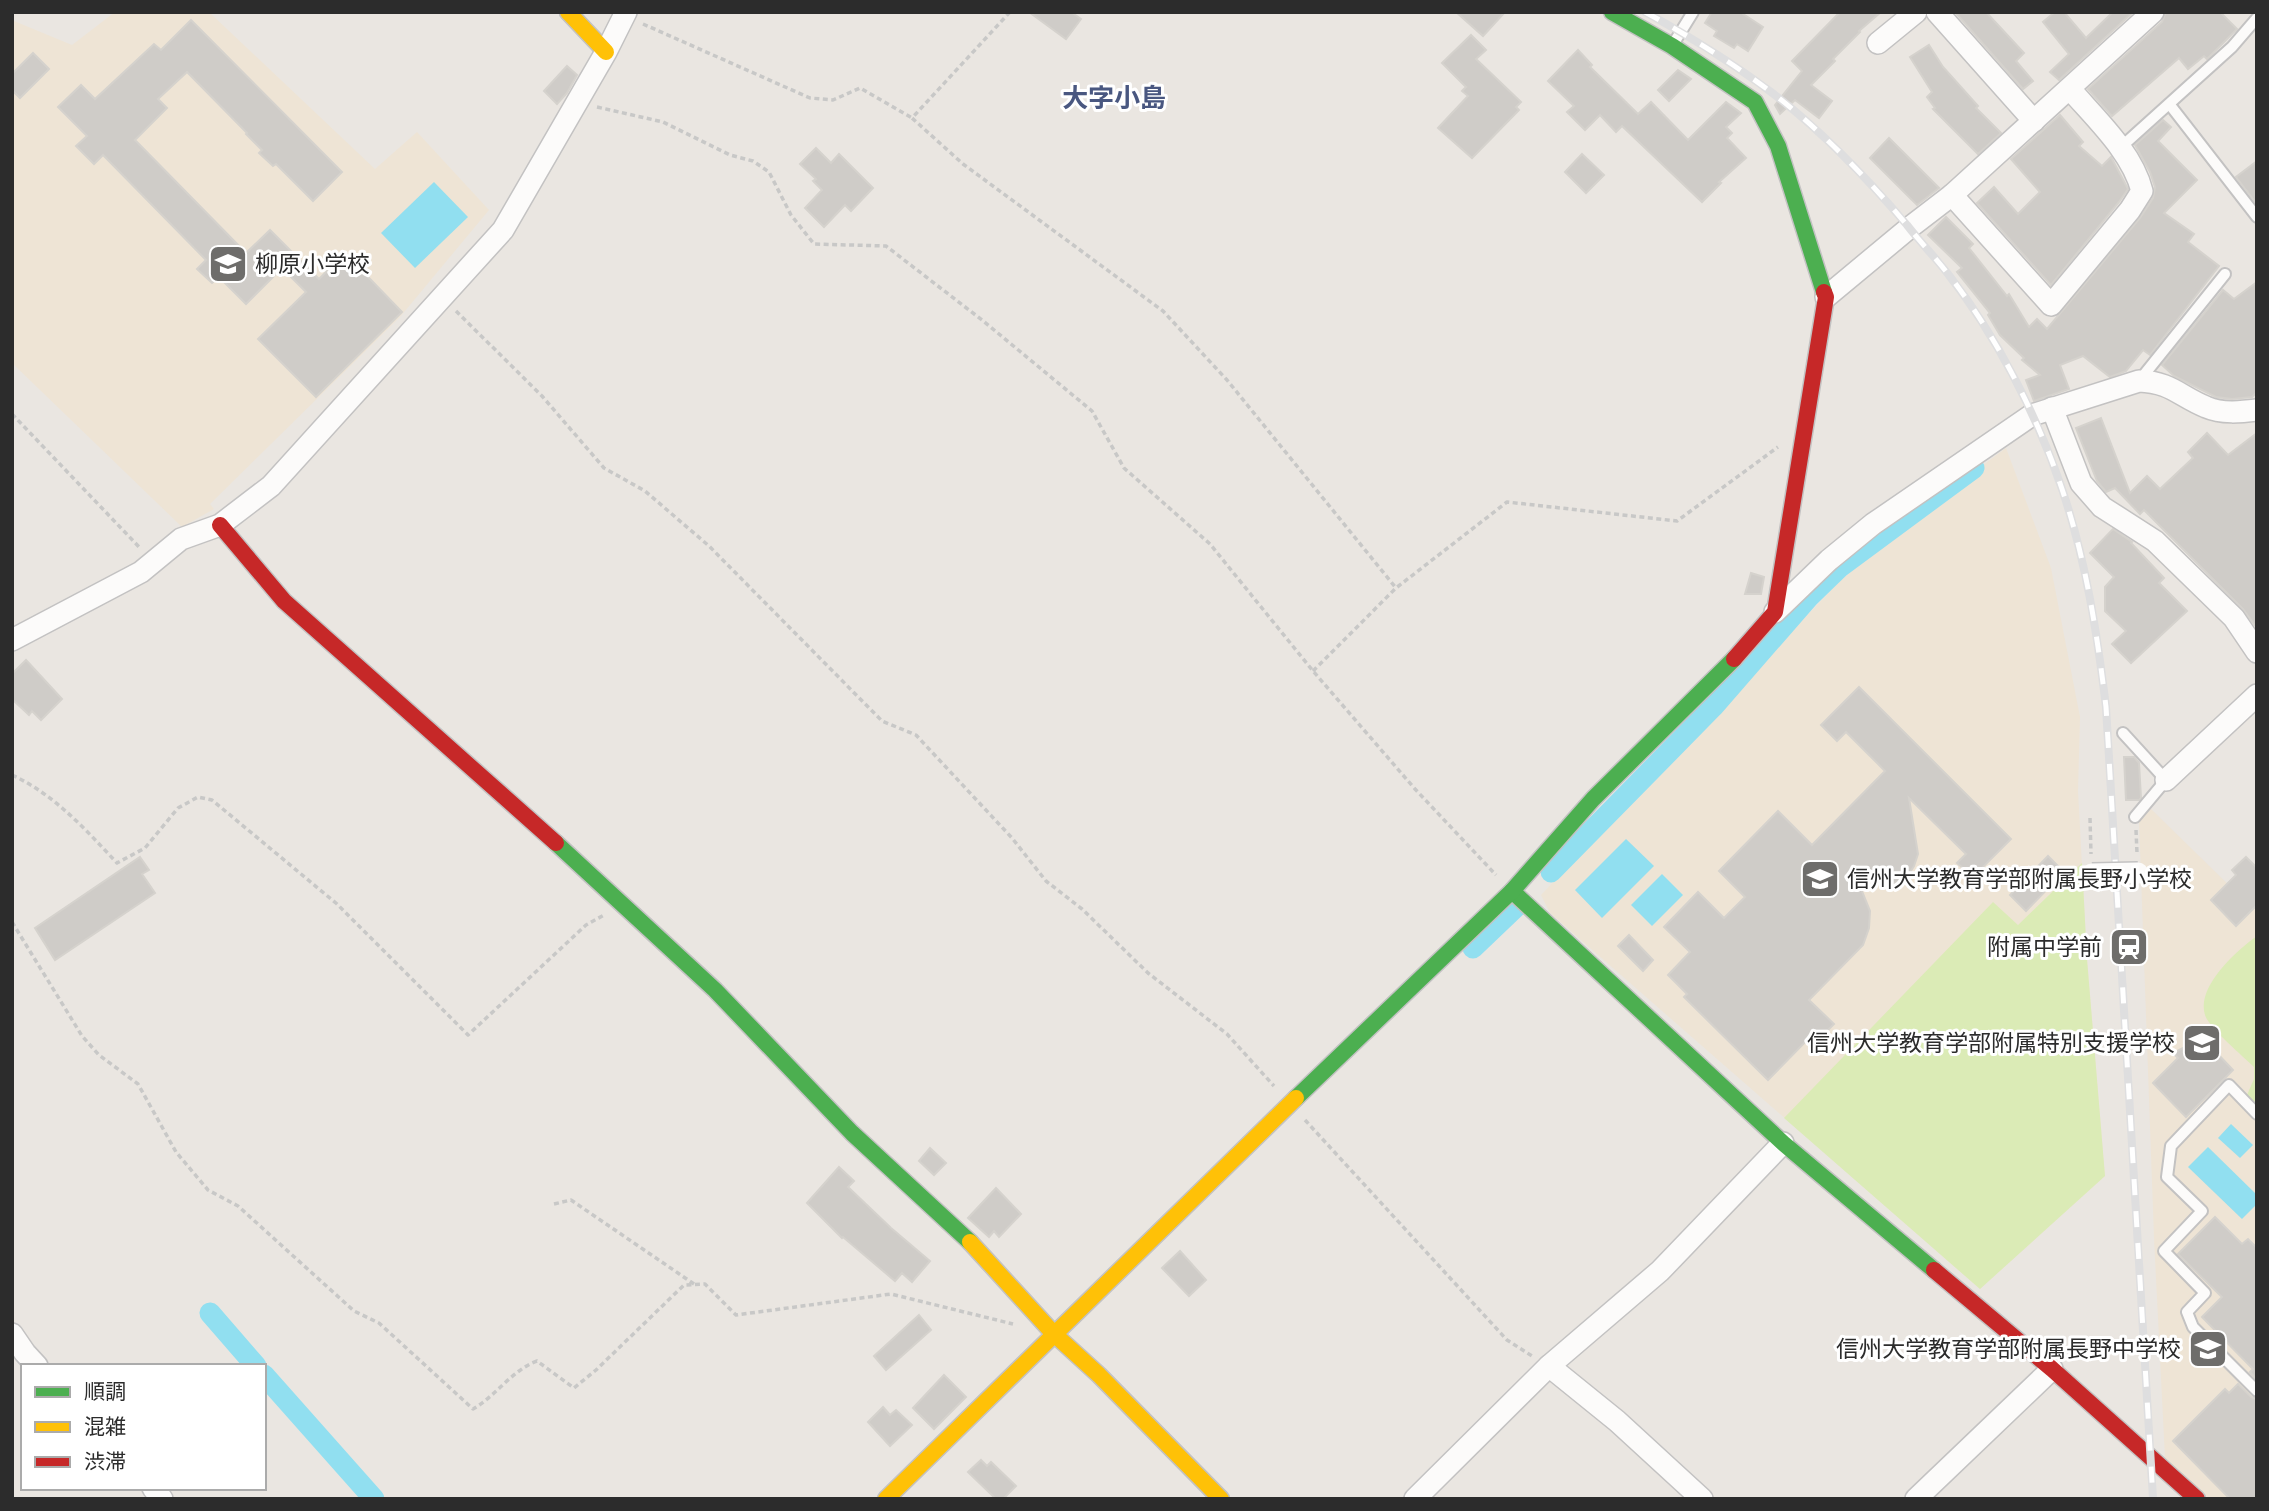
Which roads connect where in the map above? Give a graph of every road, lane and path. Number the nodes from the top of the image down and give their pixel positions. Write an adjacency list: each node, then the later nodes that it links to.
1 (568, 12): 12 (street)
2 (1010, 12): 16 (path)
3 (1612, 12): 11 (street)
4 (1693, 12): 11 (lane)
5 (1916, 12): 10 (street)
6 (1937, 12): 17 (street)
7 (2153, 12): 13 (street)
8 (625, 14): 12 (street); 16 (path)
9 (2257, 18): 15 (lane)
10 (1878, 43)
11 (1672, 46): 23 (street)
12 (606, 52): 14 (street)
13 (2070, 89): 17 (street); 18 (street)
14 (578, 101): 22 (street); 35 (path)
15 (2170, 105): 18 (lane); 20 (lane)
16 (912, 118): 31 (path)
17 (2034, 121): 19 (street)
18 (2120, 148): 19 (street)
19 (1952, 195): 23 (street)
20 (2257, 217)
21 (2225, 274): 24 (lane)
22 (442, 297): 29 (street); 47 (path)
23 (1826, 297): 28 (street)
24 (2139, 381): 25 (street); 26 (street)
25 (2052, 408): 32 (street); 34 (street)
26 (2257, 410)
27 (12, 414): 30 (path)
28 (1804, 427): 31 (path); 32 (street)
29 (220, 525): 30 (street); 45 (street)
30 (153, 561): 33 (street)
31 (1396, 588): 35 (path)
32 (1775, 612): 44 (street)
33 (12, 640)
34 (2257, 652)
35 (1313, 671): 44 (path)
36 (2257, 695): 39 (street)
37 (2123, 733): 39 (lane)
38 (12, 775): 45 (path)
39 (2166, 780): 40 (lane)
40 (2135, 817): 42 (path)
41 (2090, 818): 43 (path)
42 (2138, 873): 43 (street, bridge)
43 (2092, 874)
44 (1512, 891): 47 (street); 49 (street)
45 (624, 904): 54 (street)
46 (12, 922): 51 (path)
47 (1290, 1104): 54 (street); 56 (path)
48 (2257, 1114): 58 (lane)
49 (1783, 1143): 56 (street); 57 (street)
50 (554, 1204): 51 (path)
51 (694, 1284): 52 (path)
52 (1013, 1323)
53 (12, 1334): 55 (street)
54 (1054, 1335): 59 (street); 60 (street)
55 (35, 1364)
56 (1549, 1366): 61 (street); 62 (street)
57 (2052, 1369): 63 (street); 64 (street)
58 (2257, 1391)
59 (886, 1499)
60 (1221, 1499)
61 (1415, 1499)
62 (1702, 1499)
63 (1916, 1499)
64 (2197, 1499)

